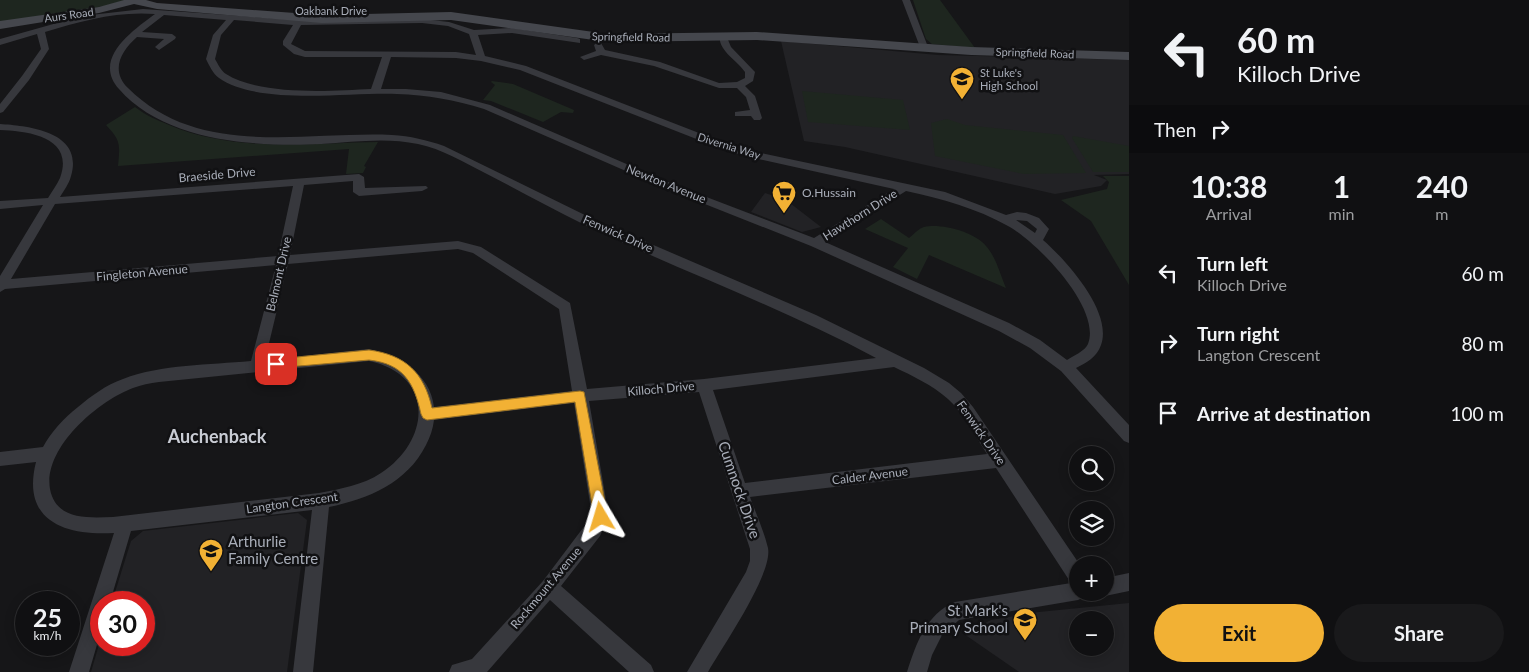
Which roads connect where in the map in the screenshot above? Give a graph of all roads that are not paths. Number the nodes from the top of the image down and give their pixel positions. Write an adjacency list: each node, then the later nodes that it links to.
1 (906, 0): 14 (street)
2 (136, 1): 5 (street, Springfield Road); 6 (street, Aurs Road)
3 (162, 12): 4 (street, Oakbank Drive); 7 (street, Oakbank Drive); 9 (street, Fenwick Drive)
4 (232, 18): 5 (street, Oakbank Drive); 20 (street, Newton Avenue)
5 (300, 20): 8 (street, Oakbank Drive); 10 (street, Springfield Road); 15 (street, Divernia Way)
6 (0, 25)
7 (40, 29): 12 (street, Oakbank Drive); 21 (street)
8 (473, 33): 11 (street); 18 (street)
9 (135, 34): 13 (street); 32 (street, Fenwick Drive)
10 (723, 36): 14 (street, Springfield Road); 19 (street)
11 (577, 41)
12 (0, 42)
13 (159, 47)
14 (924, 47): 16 (street, Springfield Road)
15 (388, 54): 18 (street, Divernia Way); 20 (street)
16 (1129, 56)
17 (584, 57): 19 (street)
18 (481, 58): 25 (street, Divernia Way)
19 (740, 85): 22 (street)
20 (375, 91): 29 (street, Newton Avenue)
21 (0, 110)
22 (738, 114)
23 (0, 127): 27 (street)
24 (299, 182): 26 (street, Braeside Drive); 27 (street, Braeside Drive); 30 (street, Belmont Drive)
25 (905, 187): 29 (street, Hawthorn Drive); 34 (street, Divernia Way)
26 (422, 188)
27 (52, 202): 28 (street, Braeside Drive); 31 (street)
28 (0, 205)
29 (815, 243): 34 (street, Newton Avenue)
30 (283, 261): 31 (street, Fingleton Avenue); 33 (street, Belmont Drive); 36 (street, Rockmount Avenue)
31 (0, 286)
32 (895, 361): 35 (street, Killoch Drive); 41 (street, Fenwick Drive)
33 (257, 365): 37 (street, Langton Crescent); 39 (street, Langton Crescent)
34 (1066, 367): 38 (street, Newton Avenue)
35 (704, 385): 36 (street, Killoch Drive); 42 (street, Cumnock Drive)
36 (580, 396): 37 (street, Killoch Drive); 48 (street, Rockmount Avenue)
37 (427, 414): 43 (street, Langton Crescent)
38 (1129, 436)
39 (47, 454): 40 (street); 44 (street, Langton Crescent)
40 (0, 459)
41 (1001, 460): 42 (street, Calder Avenue); 45 (street, Fenwick Drive)
42 (739, 491): 54 (street, Cumnock Drive)
43 (321, 500): 44 (street, Langton Crescent); 51 (street)
44 (125, 524): 50 (street)
45 (1069, 564)
46 (1129, 582): 47 (street)
47 (1114, 585)
48 (549, 587): 52 (street, Rockmount Avenue); 53 (street)
49 (1069, 592): 55 (street)
50 (79, 672)
51 (303, 672)
52 (459, 672)
53 (644, 672)
54 (697, 672)
55 (917, 672)

